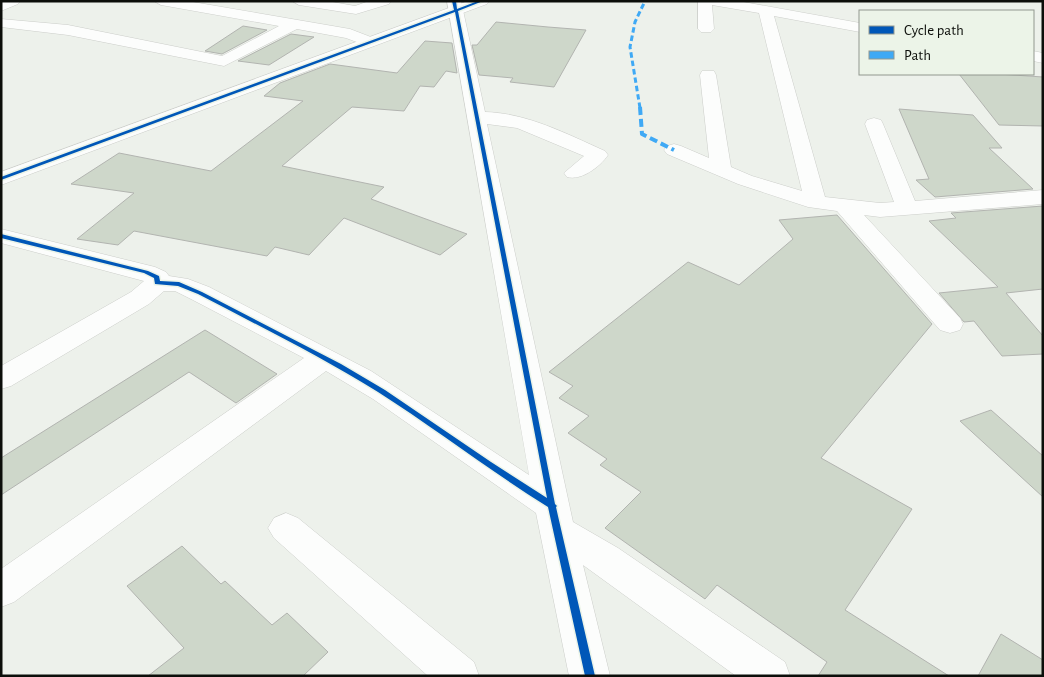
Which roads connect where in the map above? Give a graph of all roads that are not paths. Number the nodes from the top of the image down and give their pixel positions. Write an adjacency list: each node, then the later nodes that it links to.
1 (13, 1): 10 (street)
2 (161, 1): 12 (street)
3 (239, 1): 12 (street)
4 (300, 1): 5 (street)
5 (384, 1)
6 (482, 1): 9 (street)
7 (705, 1): 16 (street)
8 (713, 1): 11 (street)
9 (455, 6): 17 (street); 19 (street)
10 (1, 7)
11 (765, 10): 15 (street); 26 (street)
12 (222, 12): 14 (street)
13 (1, 23): 14 (street)
14 (295, 24): 17 (street)
15 (859, 26)
16 (706, 29)
17 (370, 42): 24 (street)
18 (708, 75): 22 (street)
19 (482, 118): 23 (street); 34 (street)
20 (874, 124): 28 (street)
21 (674, 150): 22 (street)
22 (721, 170): 26 (street)
23 (574, 173)
24 (1, 179)
25 (1043, 197): 28 (street)
26 (816, 202): 27 (street)
27 (844, 206): 28 (street); 31 (street)
28 (907, 208)
29 (1, 236): 30 (street)
30 (156, 283): 32 (street); 33 (street)
31 (950, 324)
32 (324, 358): 34 (street); 36 (street)
33 (1, 378)
34 (555, 519): 38 (street); 39 (street)
35 (286, 528): 37 (street)
36 (1, 590)
37 (459, 676)
38 (590, 676)
39 (770, 676)

